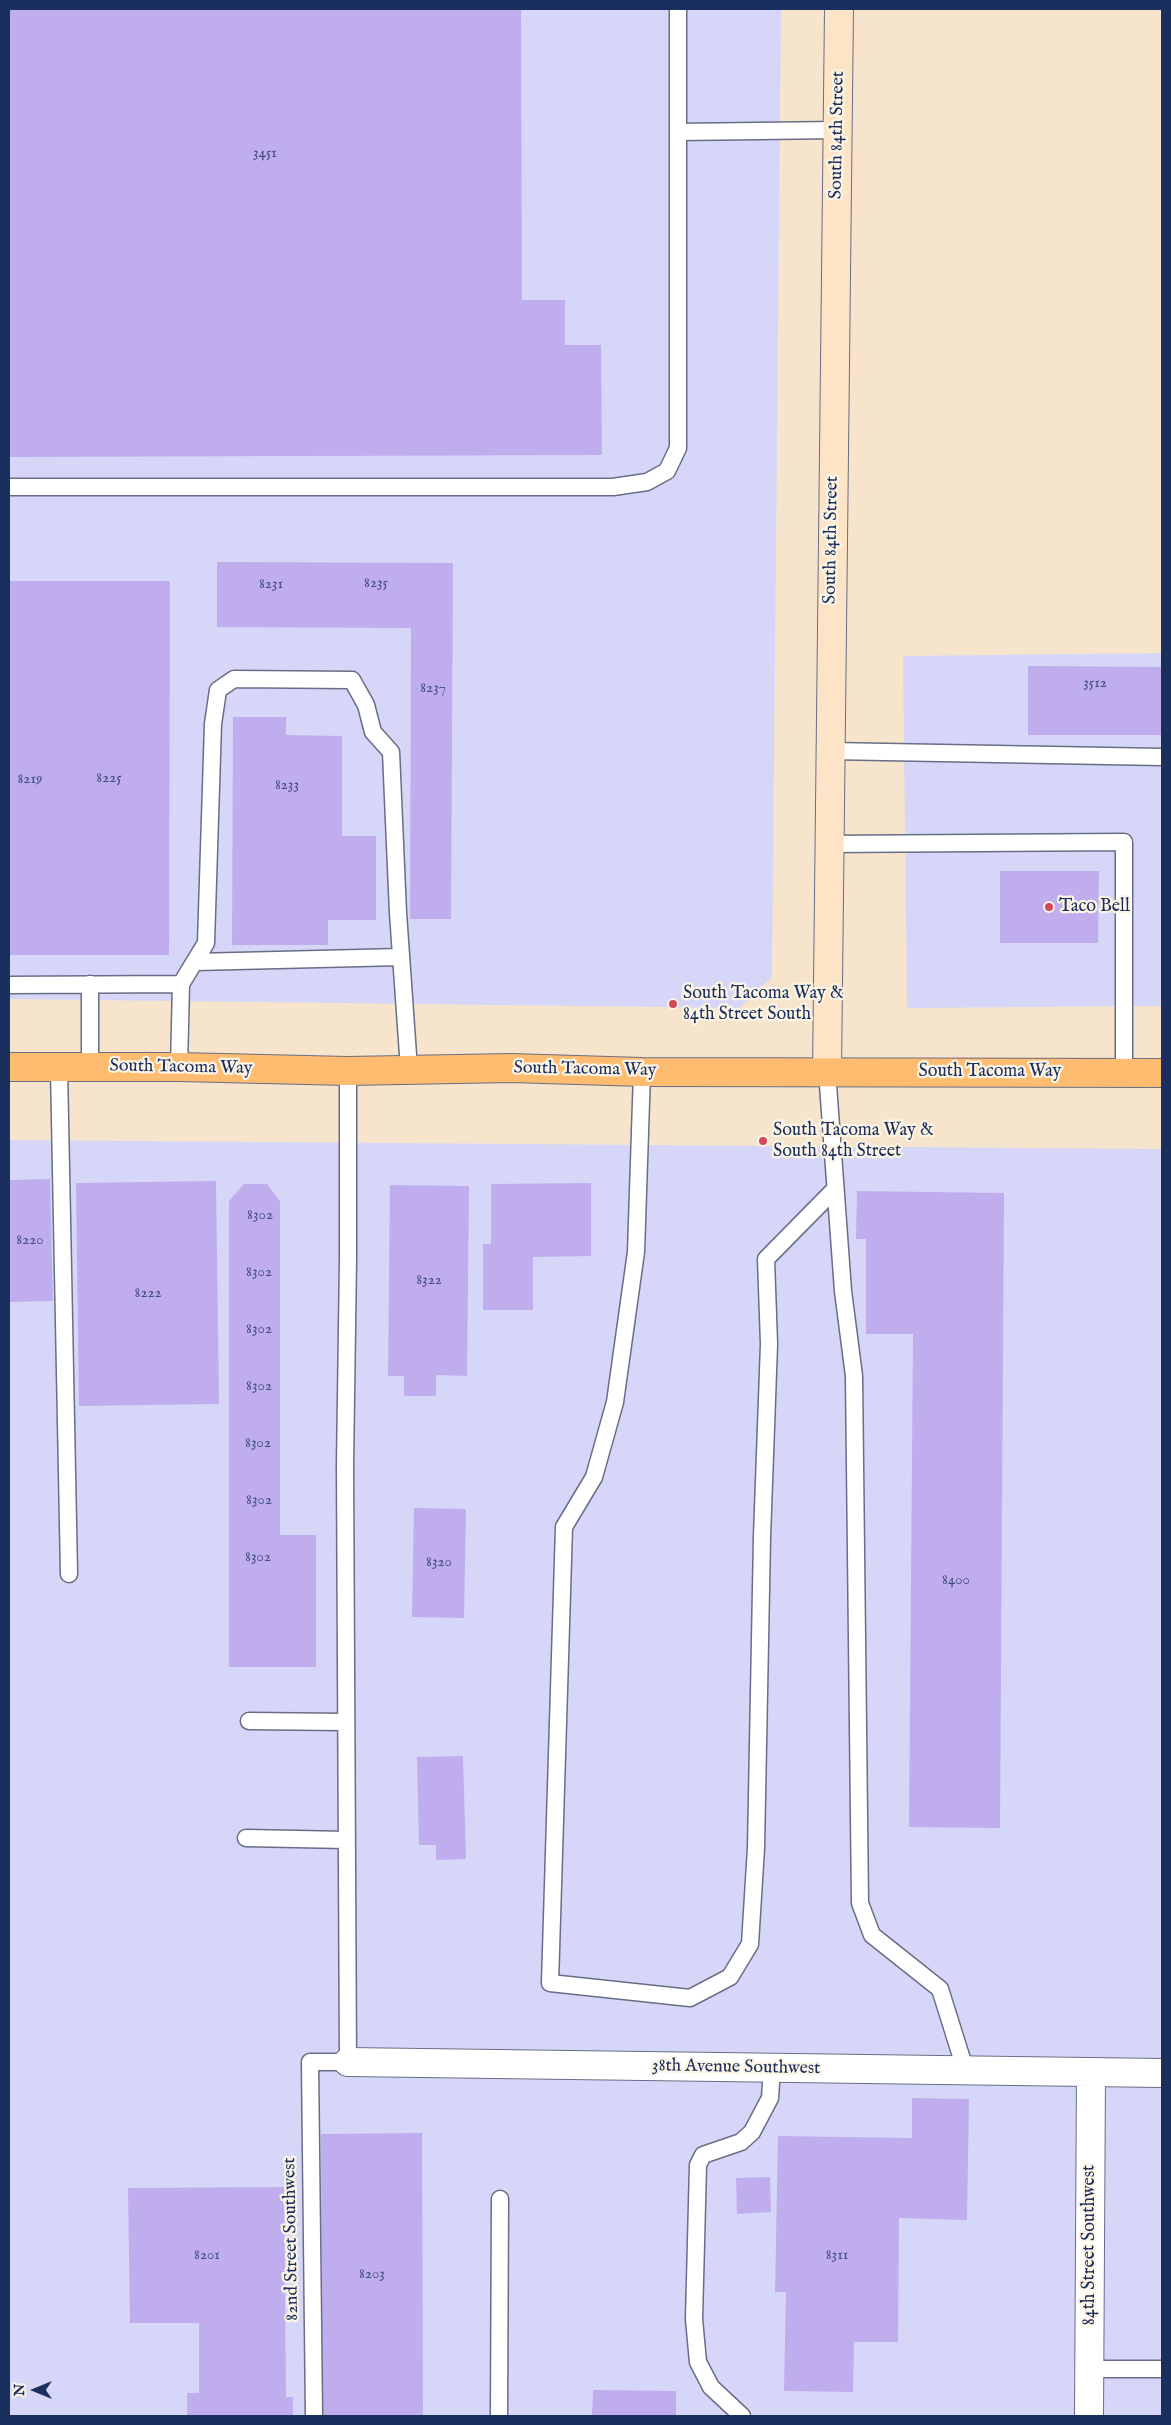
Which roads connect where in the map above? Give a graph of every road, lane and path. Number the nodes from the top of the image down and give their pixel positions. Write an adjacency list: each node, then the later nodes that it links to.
1 (678, 9): 4 (lane)
2 (839, 9): 3 (main road, South 84th Street)
3 (838, 130): 4 (lane); 6 (main road, South 84th Street)
4 (678, 132): 5 (lane)
5 (9, 487)
6 (830, 751): 7 (lane); 8 (main road, South 84th Street)
7 (1162, 757)
8 (828, 844): 20 (main road, South 84th Street); 22 (lane)
9 (401, 957): 10 (lane); 10 (lane); 18 (lane)
10 (195, 962): 12 (lane)
11 (90, 984): 12 (lane); 13 (lane); 15 (lane)
12 (182, 984): 16 (lane)
13 (9, 985)
14 (9, 1067): 17 (main road, South Tacoma Way)
15 (90, 1067): 16 (main road, South Tacoma Way); 17 (main road, South Tacoma Way)
16 (179, 1067): 19 (main road, South Tacoma Way)
17 (59, 1068): 25 (lane)
18 (409, 1069): 19 (main road, South Tacoma Way); 21 (main road, South Tacoma Way)
19 (348, 1071): 27 (lane)
20 (827, 1071): 21 (main road, South Tacoma Way); 22 (main road, South Tacoma Way); 24 (lane)
21 (642, 1072): 24 (lane)
22 (1124, 1072): 23 (main road, South Tacoma Way)
23 (1162, 1073)
24 (835, 1189): 33 (lane)
25 (69, 1574)
26 (249, 1721): 27 (lane)
27 (345, 1722): 29 (lane)
28 (246, 1838): 29 (lane)
29 (346, 1840): 31 (lane)
30 (310, 2062): 31 (lane, 38th Avenue Southwest); 39 (lane, 82nd Street Southwest)
31 (348, 2062): 32 (street, 38th Avenue Southwest)
32 (772, 2068): 33 (street, 38th Avenue Southwest); 41 (lane)
33 (966, 2072): 34 (street, 38th Avenue Southwest)
34 (1091, 2073): 35 (street, 38th Avenue Southwest); 37 (street, 84th Street Southwest)
35 (1162, 2073)
36 (500, 2199): 40 (lane)
37 (1089, 2369): 38 (lane); 42 (street, 84th Street Southwest)
38 (1162, 2369)
39 (314, 2416)
40 (499, 2416)
41 (742, 2416)
42 (1089, 2416)

